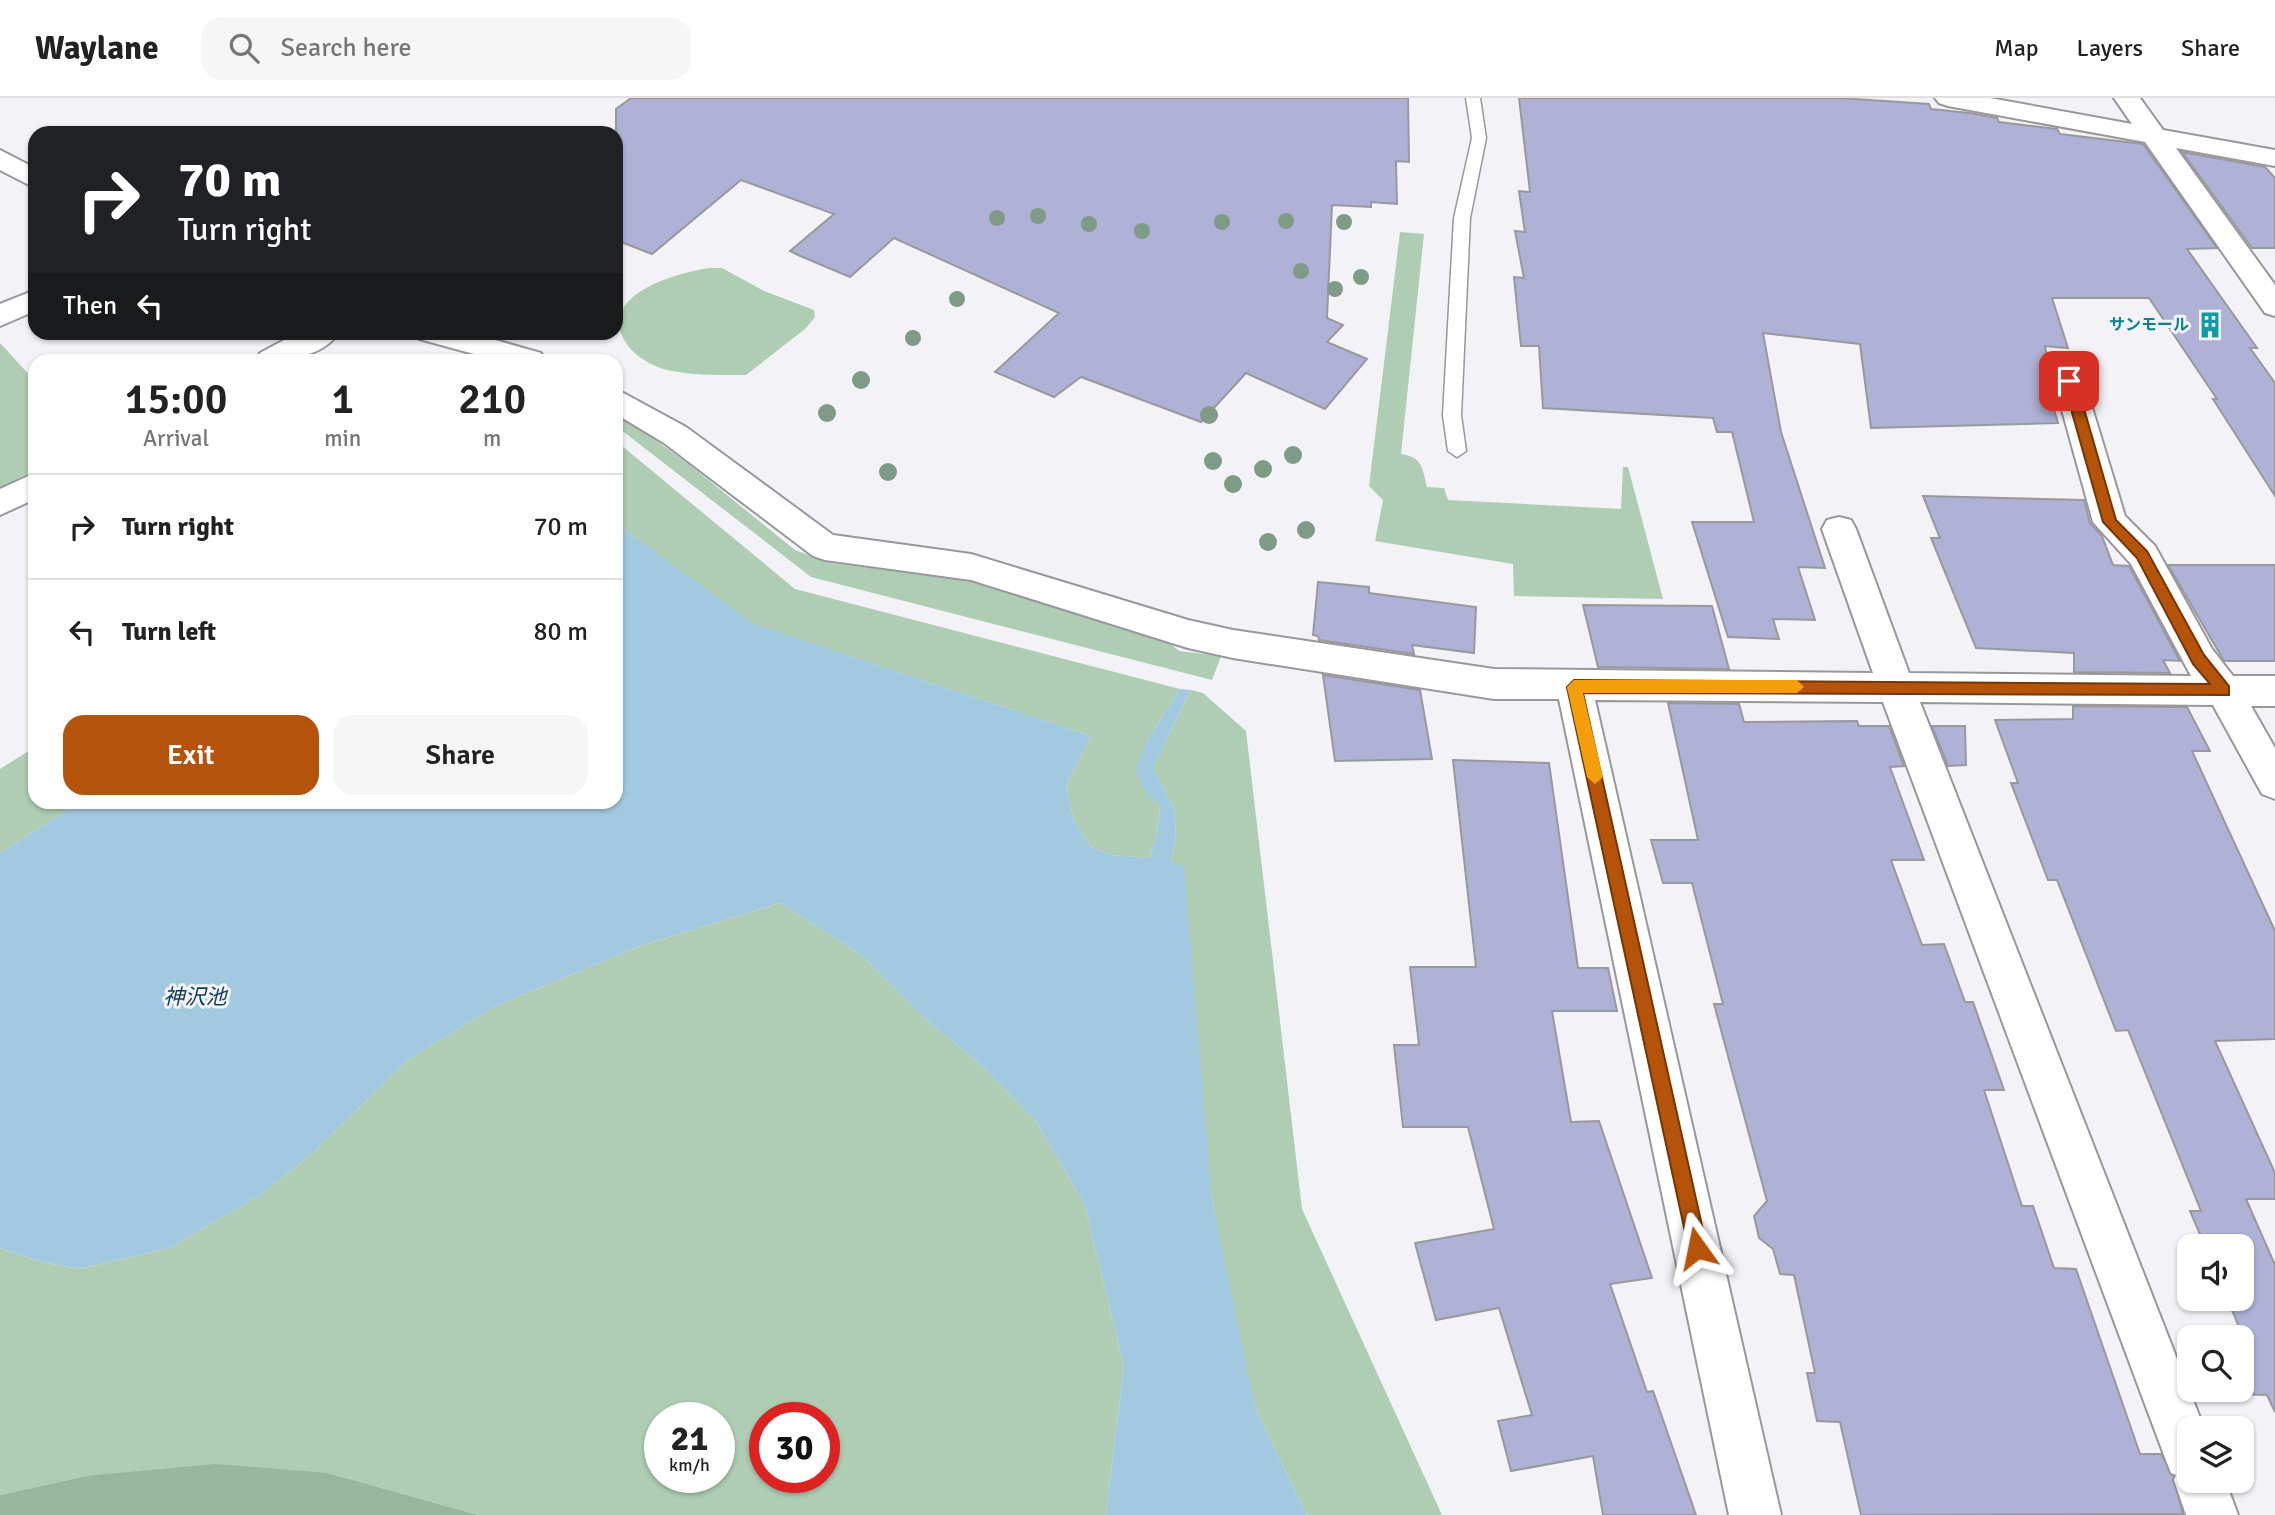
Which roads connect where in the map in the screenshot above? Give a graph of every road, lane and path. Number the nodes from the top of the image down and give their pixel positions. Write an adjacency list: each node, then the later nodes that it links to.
1 (1473, 98): 17 (lane)
2 (1948, 98): 4 (street)
3 (2127, 98): 4 (street)
4 (2153, 135): 5 (street); 9 (street)
5 (2275, 158)
6 (2, 162): 7 (street)
7 (28, 176)
8 (28, 302): 10 (street)
9 (2275, 306)
10 (0, 316)
11 (309, 340): 13 (street)
12 (459, 340): 14 (street)
13 (282, 354)
14 (509, 354)
15 (2069, 381): 23 (street)
16 (623, 404): 21 (street)
17 (1457, 451)
18 (28, 489): 19 (street)
19 (0, 503)
20 (1839, 529): 22 (street)
21 (1574, 687): 22 (street); 28 (street)
22 (1896, 687): 23 (street); 26 (street)
23 (2224, 691): 24 (street); 25 (street)
24 (2275, 691)
25 (2275, 783)
26 (2177, 1424)
27 (2204, 1493): 29 (street)
28 (1755, 1515)
29 (2212, 1515)

